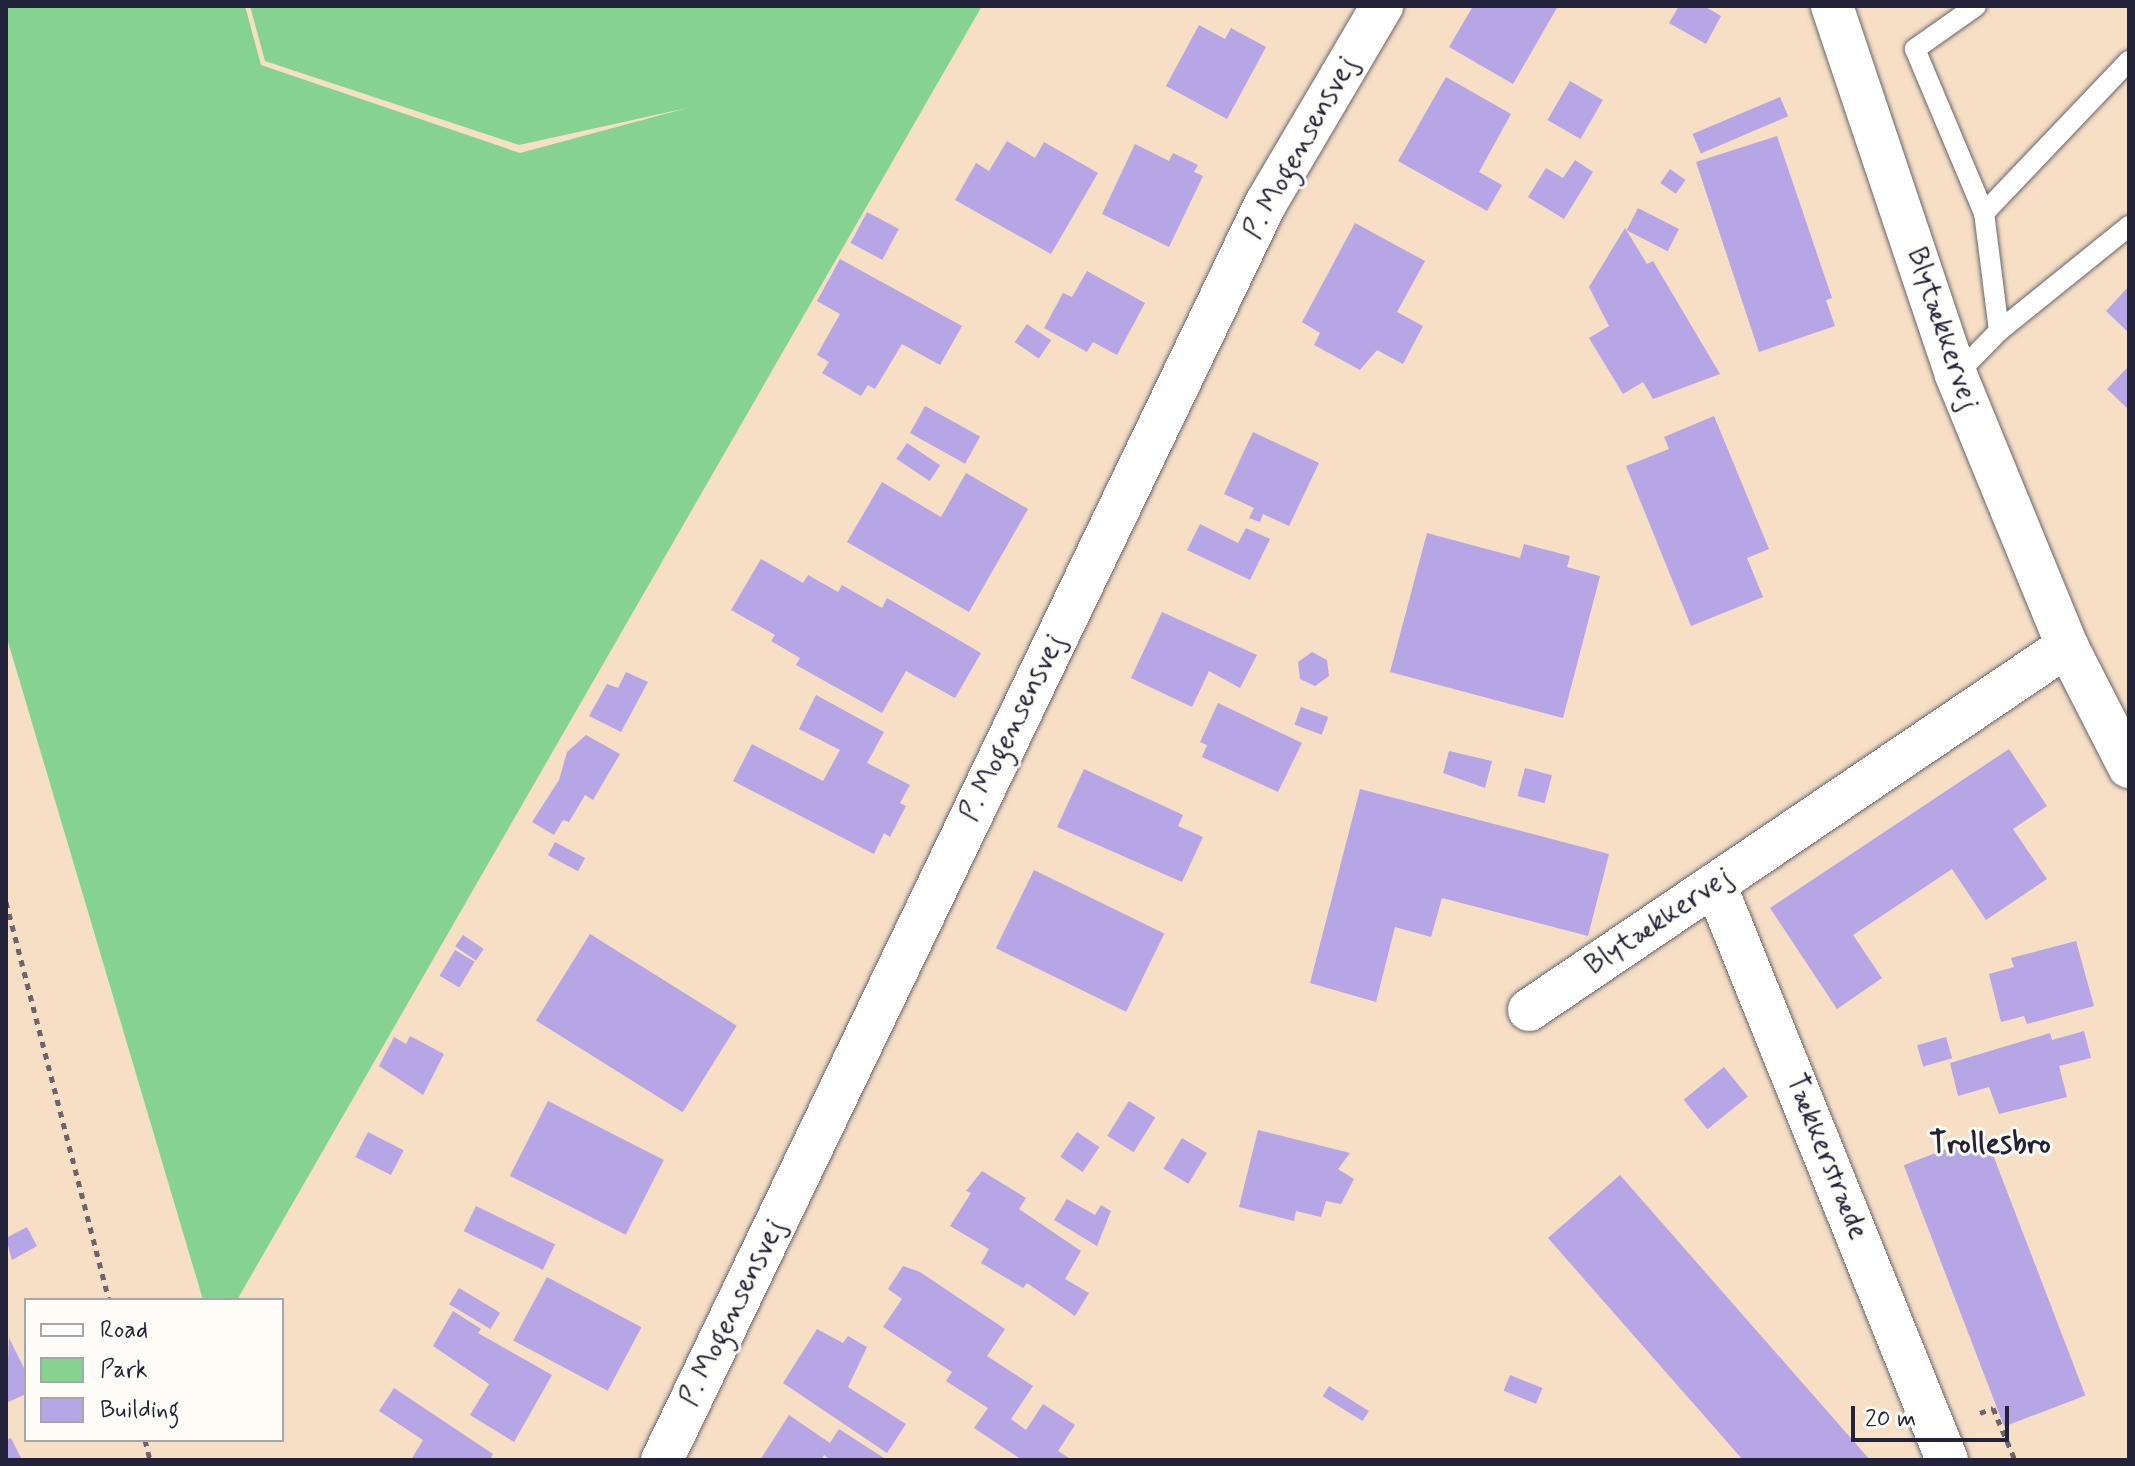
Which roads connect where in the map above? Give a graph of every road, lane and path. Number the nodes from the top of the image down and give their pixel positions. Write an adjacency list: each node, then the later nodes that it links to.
1 (1382, 6): 16 (street, P. Mogensensvej)
2 (1832, 6): 8 (street, Blytækkervej)
3 (1976, 6): 5 (lane)
4 (2129, 61): 5 (lane)
5 (1984, 213): 7 (lane)
6 (2129, 226): 7 (lane)
7 (1999, 331): 8 (lane)
8 (1956, 375): 9 (street, Blytækkervej)
9 (2067, 646): 10 (street, Blytækkervej); 11 (street, Blytækkervej)
10 (2129, 767)
11 (1715, 884): 13 (street, Blytækkervej); 15 (street, Tækkerstræde)
12 (6, 902): 14 (path)
13 (1529, 1010)
14 (108, 1298)
15 (1942, 1445)
16 (662, 1460)

